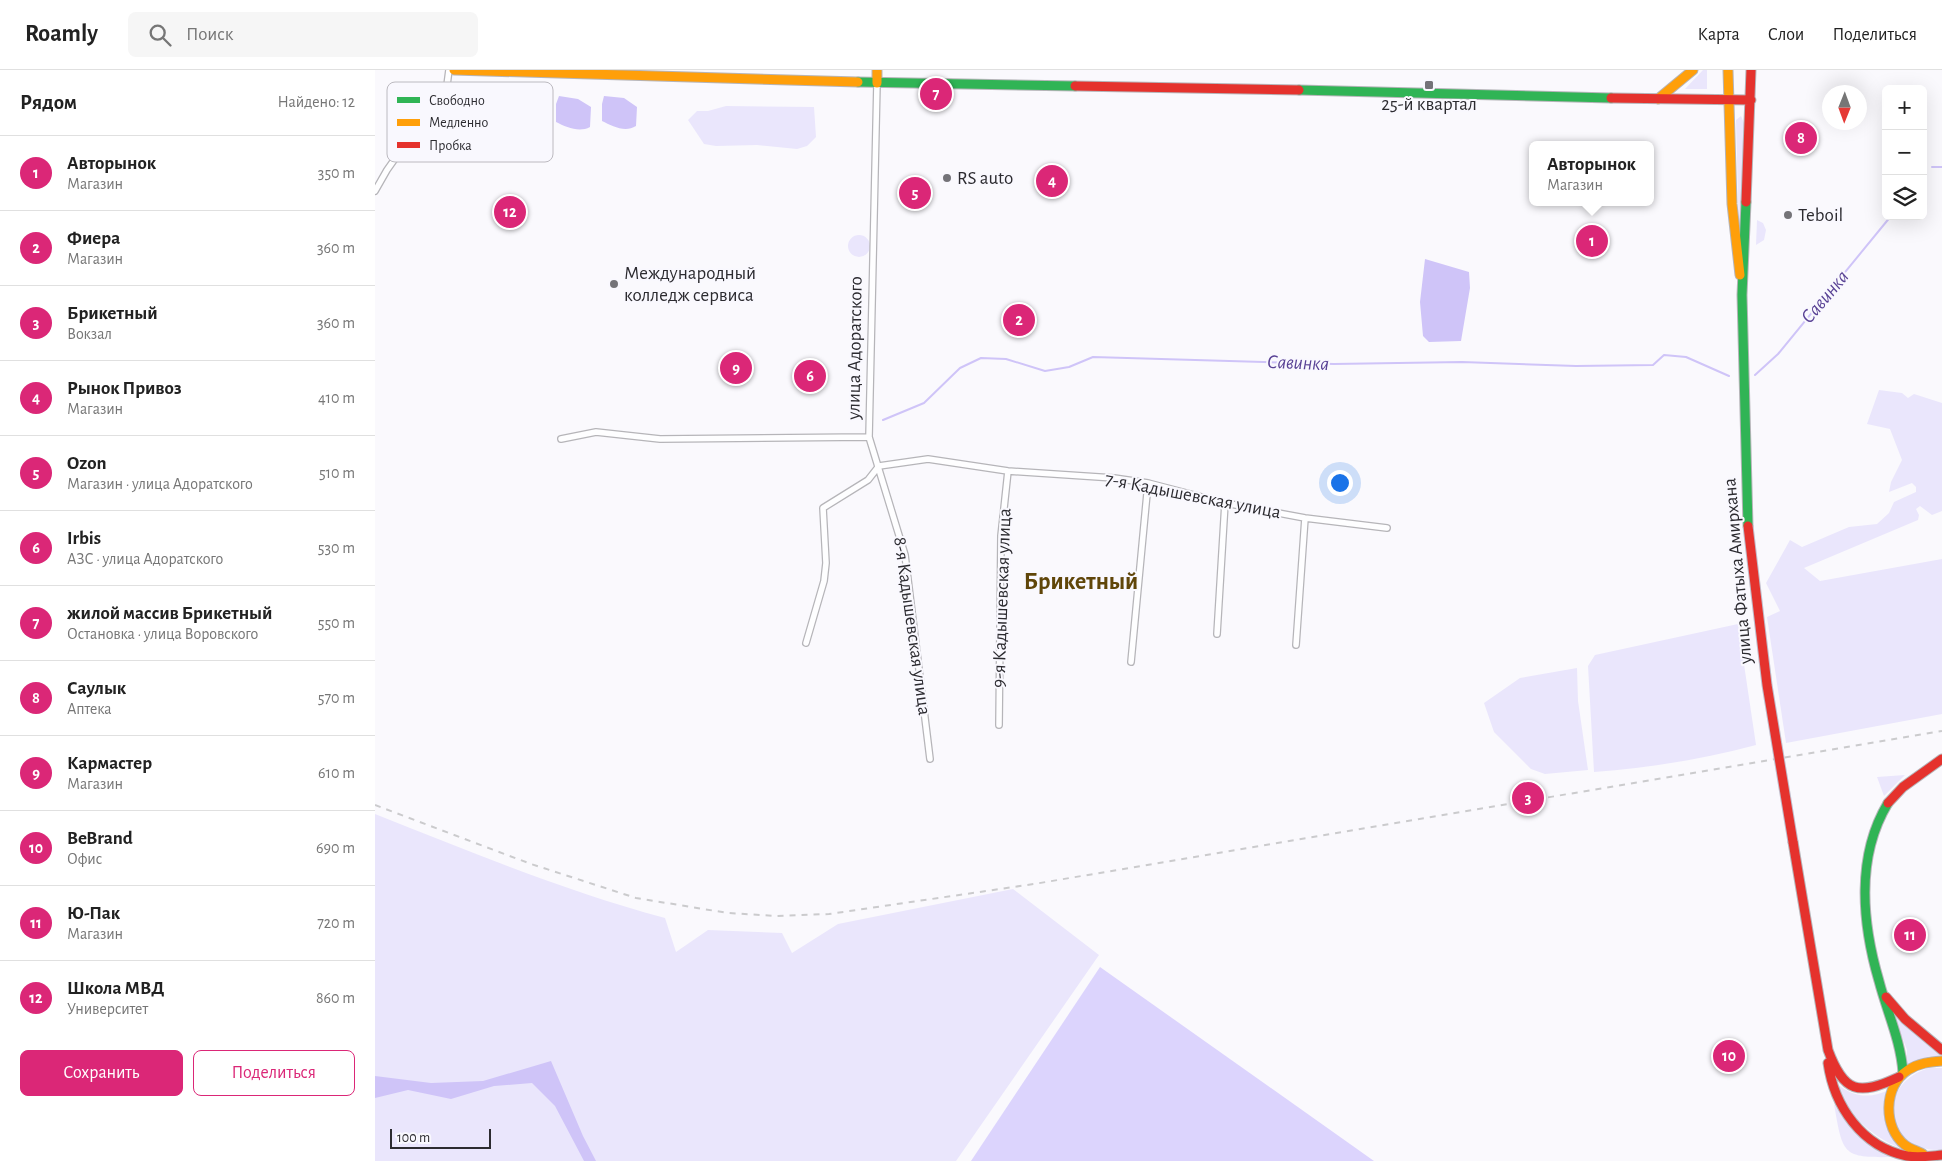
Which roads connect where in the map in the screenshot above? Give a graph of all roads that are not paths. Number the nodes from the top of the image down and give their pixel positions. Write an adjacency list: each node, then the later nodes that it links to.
1 (454, 70): 7 (main road)
2 (877, 70): 7 (main road, улица Адоратского)
3 (1693, 70): 6 (main road)
4 (1728, 70): 10 (main road, улица Фатыха Амирхана)
5 (1751, 70): 11 (main road, улица Фатыха Амирхана)
6 (1681, 82): 8 (main road); 9 (main road)
7 (877, 83): 8 (main road); 15 (street, улица Адоратского)
8 (1658, 100): 9 (main road)
9 (1692, 100): 10 (main road)
10 (1728, 100): 11 (main road); 14 (main road, улица Фатыха Амирхана)
11 (1751, 100): 14 (main road, улица Фатыха Амирхана)
12 (393, 162): 13 (street)
13 (375, 191)
14 (1742, 295): 31 (main road, улица Фатыха Амирхана, bridge)
15 (869, 437): 16 (street, улица Адоратского); 17 (street, 8-я Кадышевская улица)
16 (561, 440)
17 (879, 466): 18 (street, 7-я Кадышевская улица); 24 (street); 28 (street, 8-я Кадышевская улица)
18 (1008, 471): 19 (street, 7-я Кадышевская улица); 27 (street, 9-я Кадышевская улица)
19 (1148, 483): 20 (street, 7-я Кадышевская улица); 26 (street)
20 (1225, 503): 21 (street, 7-я Кадышевская улица); 23 (street)
21 (1305, 518): 22 (street, 7-я Кадышевская улица); 25 (street)
22 (1387, 528)
23 (1217, 634)
24 (805, 644)
25 (1295, 645)
26 (1131, 662)
27 (999, 725)
28 (930, 759)
29 (1942, 759): 30 (main road)
30 (1882, 994): 32 (main road); 34 (main road)
31 (1828, 1050): 34 (main road); 36 (main road)
32 (1942, 1050)
33 (1942, 1061): 34 (main road)
34 (1901, 1075): 36 (main road)
35 (1942, 1155): 36 (main road)
36 (1931, 1156)

